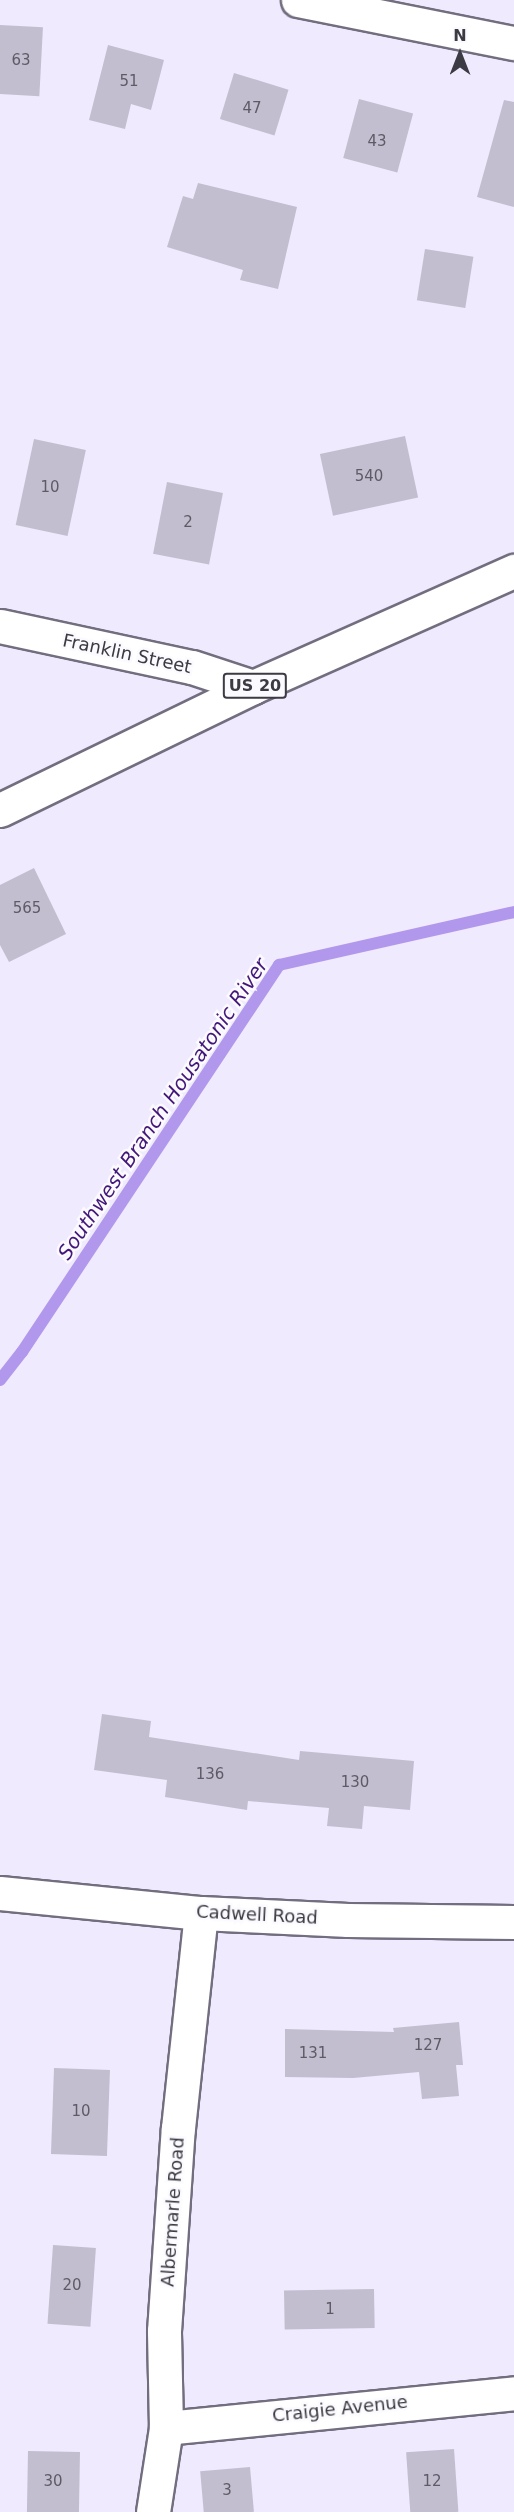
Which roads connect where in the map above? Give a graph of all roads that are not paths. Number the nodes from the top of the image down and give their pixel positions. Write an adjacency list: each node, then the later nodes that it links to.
1 (298, 0): 2 (main road)
2 (514, 43)
3 (514, 571): 5 (main road, US 20)
4 (0, 626): 5 (main road, Franklin Street)
5 (253, 687): 6 (main road, US 20)
6 (0, 810)
7 (0, 1893): 8 (main road, Cadwell Road)
8 (201, 1913): 9 (main road, Cadwell Road); 11 (main road, Albermarle Road)
9 (514, 1922)
10 (514, 2393): 11 (main road, Craigie Avenue)
11 (166, 2428): 12 (main road, Albermarle Road)
12 (153, 2512)

